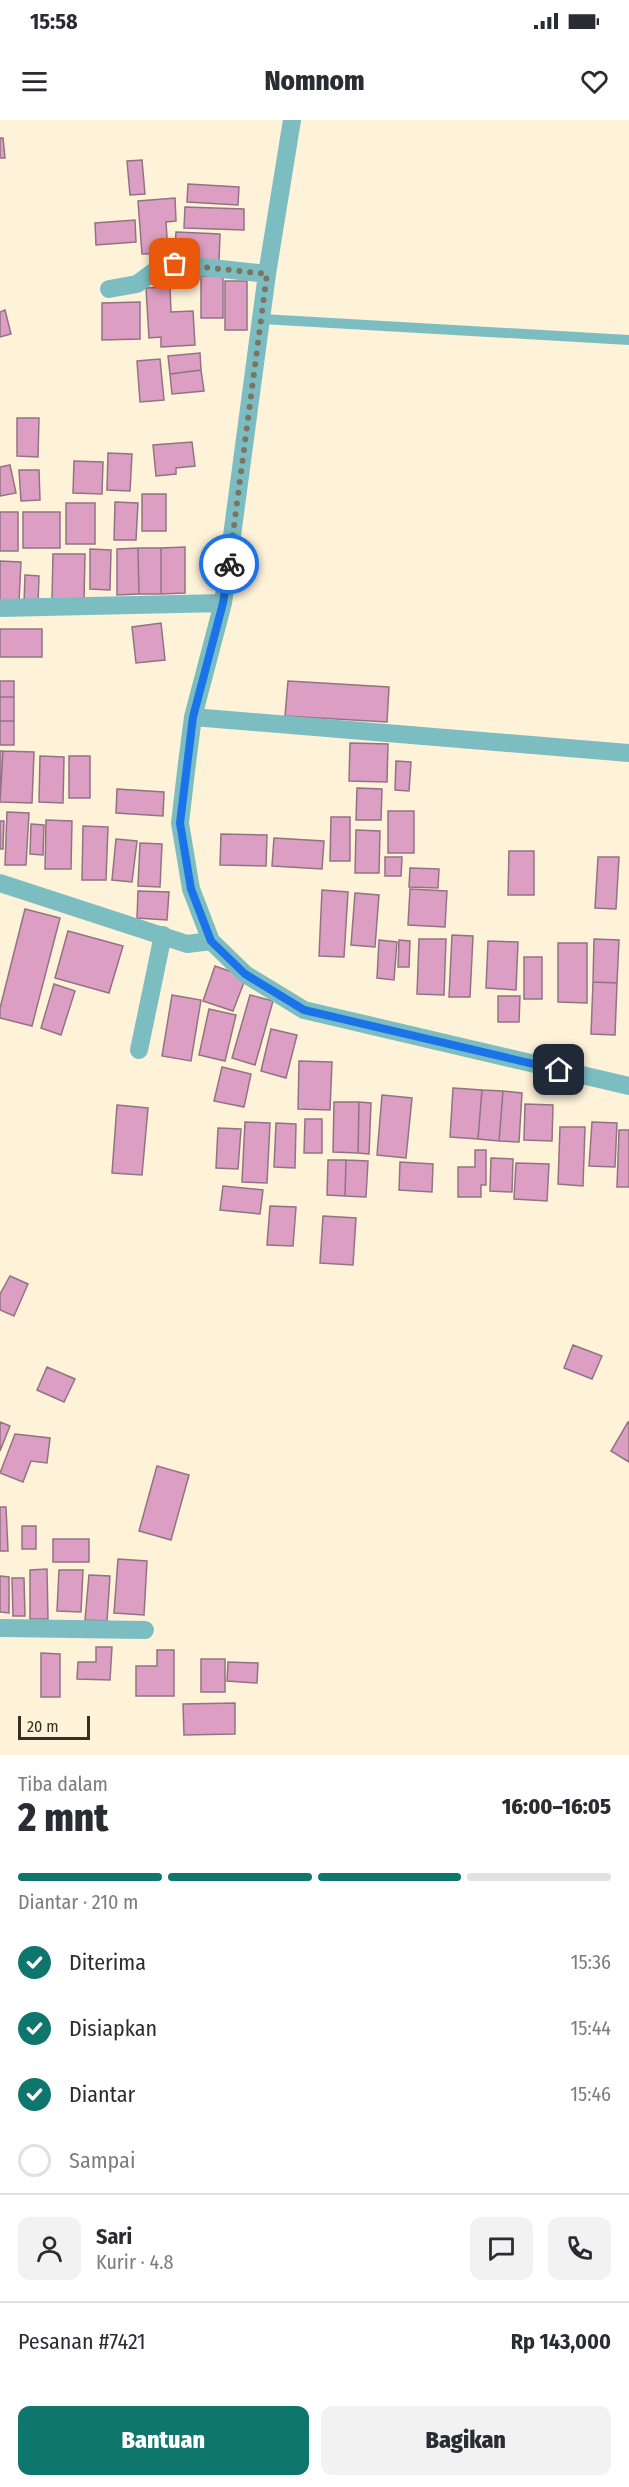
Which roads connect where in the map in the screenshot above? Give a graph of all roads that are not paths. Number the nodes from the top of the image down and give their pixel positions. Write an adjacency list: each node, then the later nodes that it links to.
1 (292, 120): 2 (street)
2 (267, 274): 3 (street); 4 (street)
3 (109, 289)
4 (271, 319): 5 (lane); 6 (street)
5 (629, 340)
6 (223, 603): 7 (street); 8 (street)
7 (0, 608)
8 (193, 717): 9 (street); 12 (street)
9 (629, 753)
10 (0, 883): 11 (street)
11 (163, 935): 12 (street); 13 (street)
12 (211, 941): 14 (street)
13 (139, 1050)
14 (629, 1086)
15 (0, 1628): 16 (street)
16 (145, 1630)

